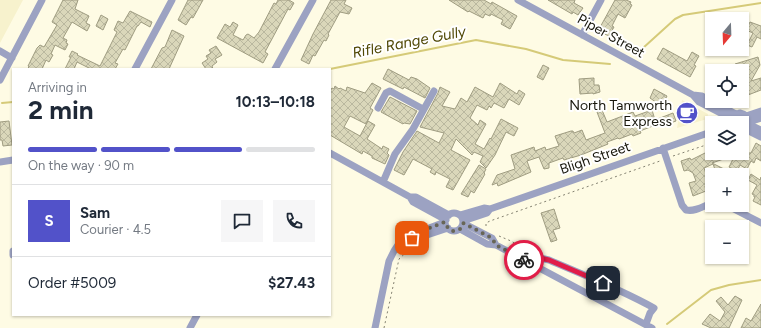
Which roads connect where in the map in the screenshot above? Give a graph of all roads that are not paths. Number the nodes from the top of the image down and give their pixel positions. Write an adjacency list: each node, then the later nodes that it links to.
1 (42, 0): 8 (street)
2 (172, 0): 9 (street)
3 (313, 0): 10 (street)
4 (518, 0): 6 (street, Piper Street)
5 (601, 0): 6 (street)
6 (582, 35): 16 (street, Piper Street)
7 (0, 51): 8 (street)
8 (12, 58): 11 (street)
9 (136, 68)
10 (276, 68)
11 (0, 80)
12 (434, 91): 14 (street)
13 (378, 108): 14 (street)
14 (423, 110): 29 (street)
15 (761, 111): 18 (street)
16 (724, 116)
17 (761, 118): 19 (street)
18 (749, 121)
19 (749, 123)
20 (749, 125): 22 (street)
21 (749, 127): 24 (street)
22 (761, 130)
23 (705, 133): 25 (street, Bligh Street)
24 (761, 137)
25 (663, 148): 30 (street); 31 (street, Bligh Street)
26 (331, 154): 29 (street)
27 (12, 160): 28 (street)
28 (0, 162)
29 (383, 182): 34 (street)
30 (705, 206)
31 (490, 209): 33 (street, Bligh Street); 35 (street, Bligh Street)
32 (740, 212): 36 (street)
33 (480, 216): 35 (street, Bligh Street); 37 (street)
34 (447, 221): 35 (street); 35 (street); 43 (street)
35 (462, 222): 37 (street); 38 (street)
36 (761, 223)
37 (478, 231): 38 (street)
38 (496, 245): 39 (street)
39 (529, 263): 41 (street); 41 (street)
40 (196, 316): 42 (street)
41 (649, 326)
42 (190, 328)
43 (375, 328)

